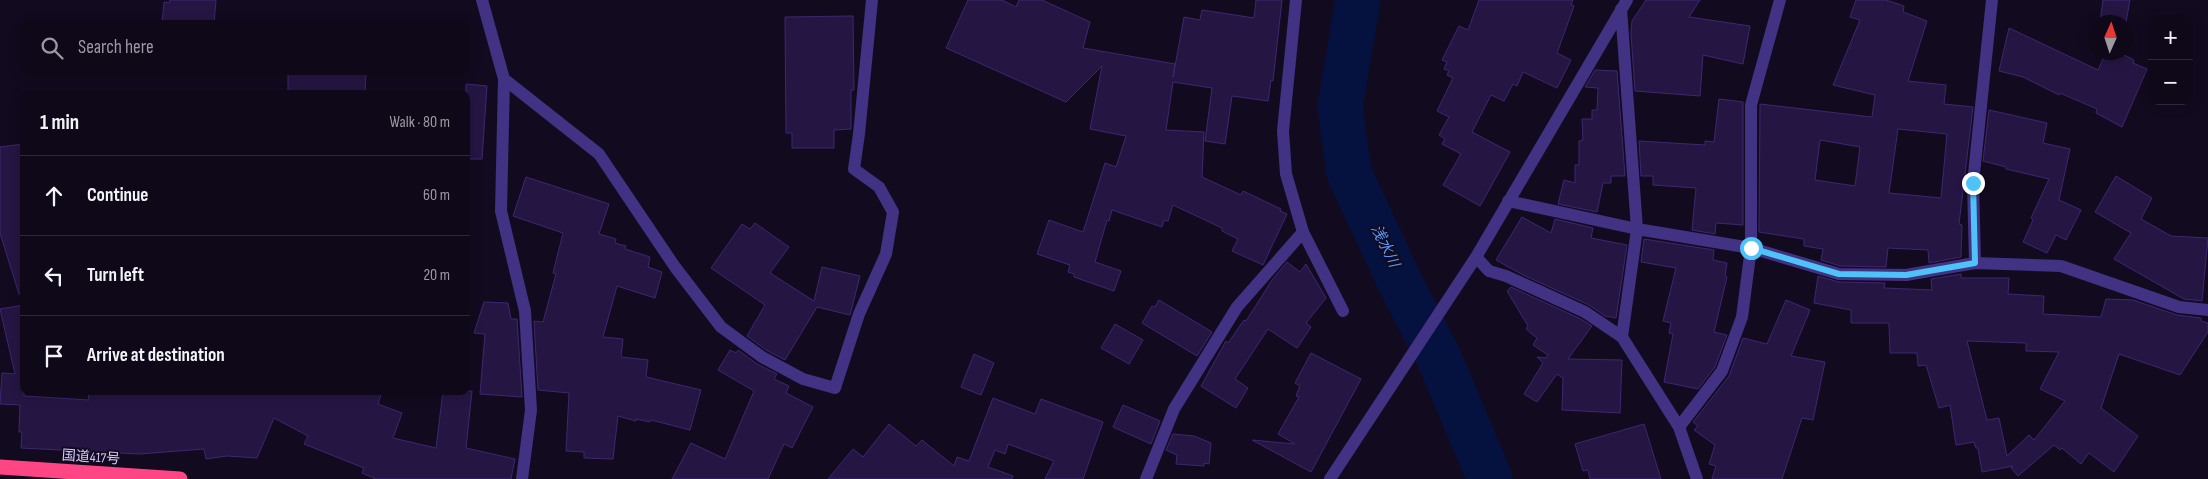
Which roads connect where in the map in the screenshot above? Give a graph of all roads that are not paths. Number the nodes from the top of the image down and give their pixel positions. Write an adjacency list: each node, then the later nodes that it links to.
1 (482, 0): 7 (street)
2 (872, 0): 7 (street)
3 (1296, 0): 10 (street)
4 (1780, 0): 11 (street)
5 (1992, 0): 13 (street)
6 (1623, 3): 8 (street); 9 (street)
7 (504, 79): 20 (street)
8 (1508, 201): 9 (street); 12 (street)
9 (1637, 229): 11 (street); 16 (street)
10 (1303, 232): 15 (street); 21 (street)
11 (1751, 248): 13 (street); 17 (street)
12 (1473, 262): 16 (street); 22 (street)
13 (1975, 263): 14 (street)
14 (2208, 310)
15 (1342, 311)
16 (1622, 337): 17 (street)
17 (1679, 427): 23 (street)
18 (0, 467): 19 (highway, 国道417号)
19 (180, 479)
20 (522, 479)
21 (1146, 479)
22 (1330, 479)
23 (1698, 479)

